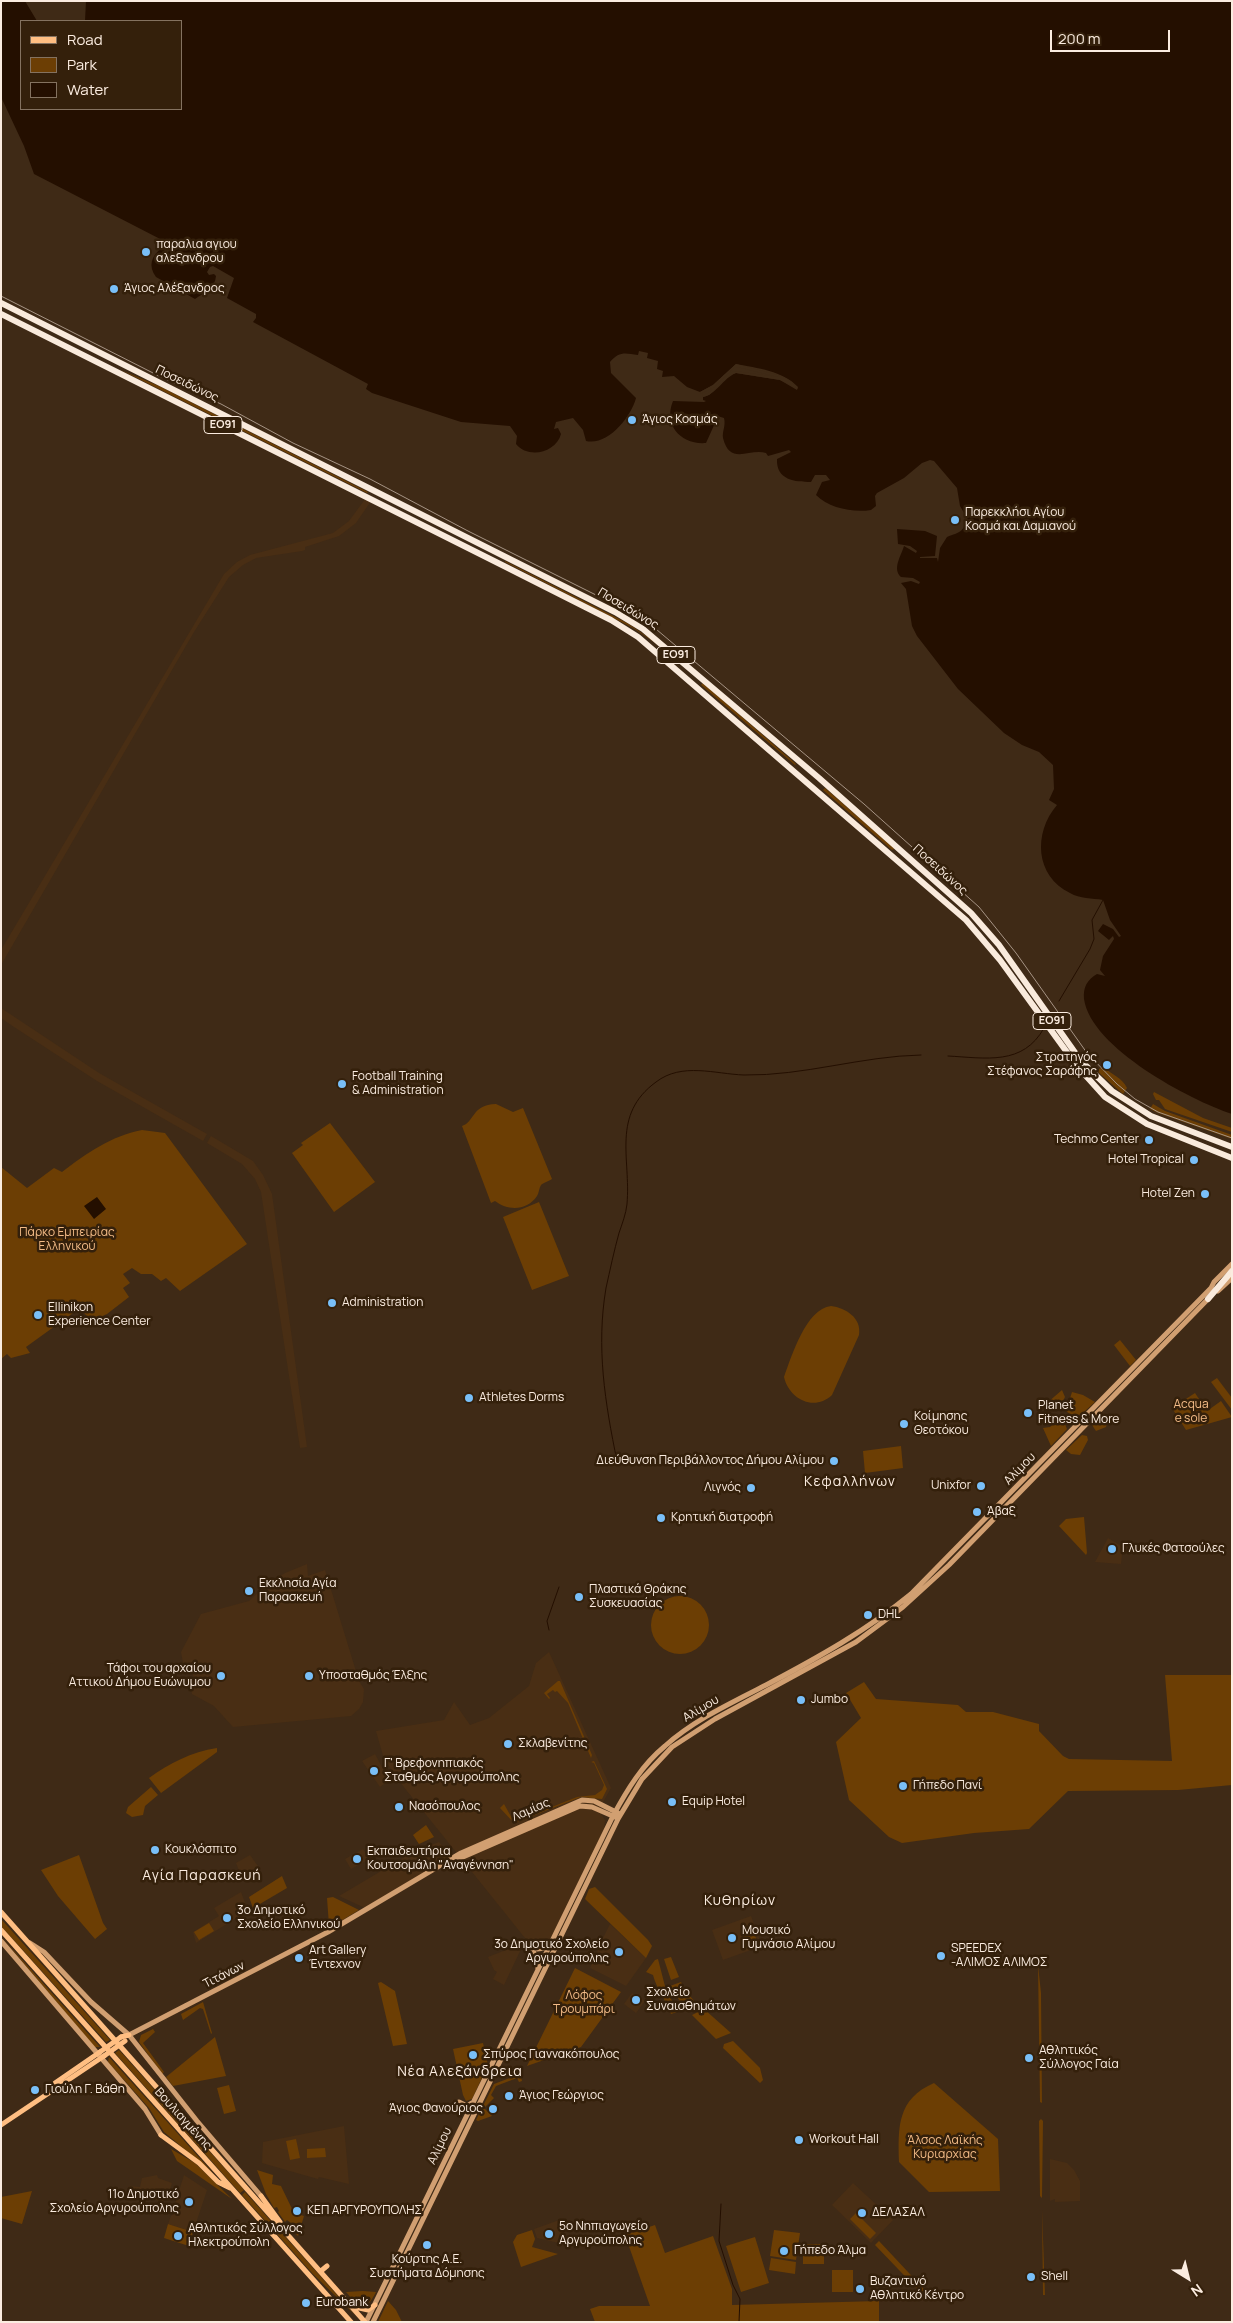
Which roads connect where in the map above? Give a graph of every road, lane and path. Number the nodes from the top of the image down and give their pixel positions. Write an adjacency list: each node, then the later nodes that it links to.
1 (1, 303): 3 (highway, Ποσειδώνος / ΕΟ91)
2 (1, 314): 4 (highway, Ποσειδώνος / ΕΟ91)
3 (702, 677): 4 (highway); 5 (highway, Ποσειδώνος / ΕΟ91)
4 (688, 678): 6 (highway, Ποσειδώνος / ΕΟ91)
5 (802, 764): 6 (highway); 8 (highway, Ποσειδώνος / ΕΟ91)
6 (803, 778): 7 (highway, Ποσειδώνος / ΕΟ91)
7 (892, 854): 8 (highway); 12 (highway, Ποσειδώνος / ΕΟ91)
8 (906, 855): 9 (highway, Ποσειδώνος / ΕΟ91)
9 (1199, 1135): 10 (highway); 11 (highway, Ποσειδώνος / ΕΟ91)
10 (1232, 1143)
11 (1232, 1147)
12 (1232, 1158)
13 (1232, 1267): 15 (highway); 16 (highway)
14 (1232, 1278): 16 (main road, Αλίμου)
15 (1211, 1288): 18 (main road, Αλίμου)
16 (1208, 1299): 18 (main road, Αλίμου)
17 (599, 1810): 18 (main road, Λαμίας); 19 (main road); 20 (main road, Λαμίας)
18 (617, 1815): 19 (main road, Αλίμου); 20 (main road, Λαμίας); 41 (main road, Αλίμου)
19 (607, 1828): 25 (main road, Αλίμου)
20 (456, 1857): 23 (main road, Λαμίας)
21 (1, 1912): 26 (main road, Βουλιαγμένης)
22 (1, 1930): 33 (main road, Βουλιαγμένης)
23 (328, 1932): 28 (main road, Τιτάνων)
24 (1, 1941): 29 (main road)
25 (552, 1941): 27 (main road, Αλίμου); 27 (main road)
26 (29, 1942): 28 (main road, Βουλιαγμένης); 34 (main road, Βουλιαγμένης)
27 (538, 1970): 31 (main road, Αλίμου)
28 (128, 2035): 29 (main road, bridge); 34 (main road, Βουλιαγμένης)
29 (100, 2055): 32 (main road); 33 (main road)
30 (460, 2102): 31 (main road)
31 (473, 2102): 37 (main road, Αλίμου)
32 (1, 2125)
33 (233, 2190): 39 (main road, Βουλιαγμένης)
34 (282, 2228): 36 (main road, Βουλιαγμένης)
35 (327, 2266): 36 (main road)
36 (321, 2271): 38 (main road, Βουλιαγμένης)
37 (374, 2305): 38 (main road); 40 (main road, Αλίμου)
38 (352, 2306): 40 (main road, Βουλιαγμένης)
39 (351, 2322)
40 (366, 2322)
41 (372, 2322)

